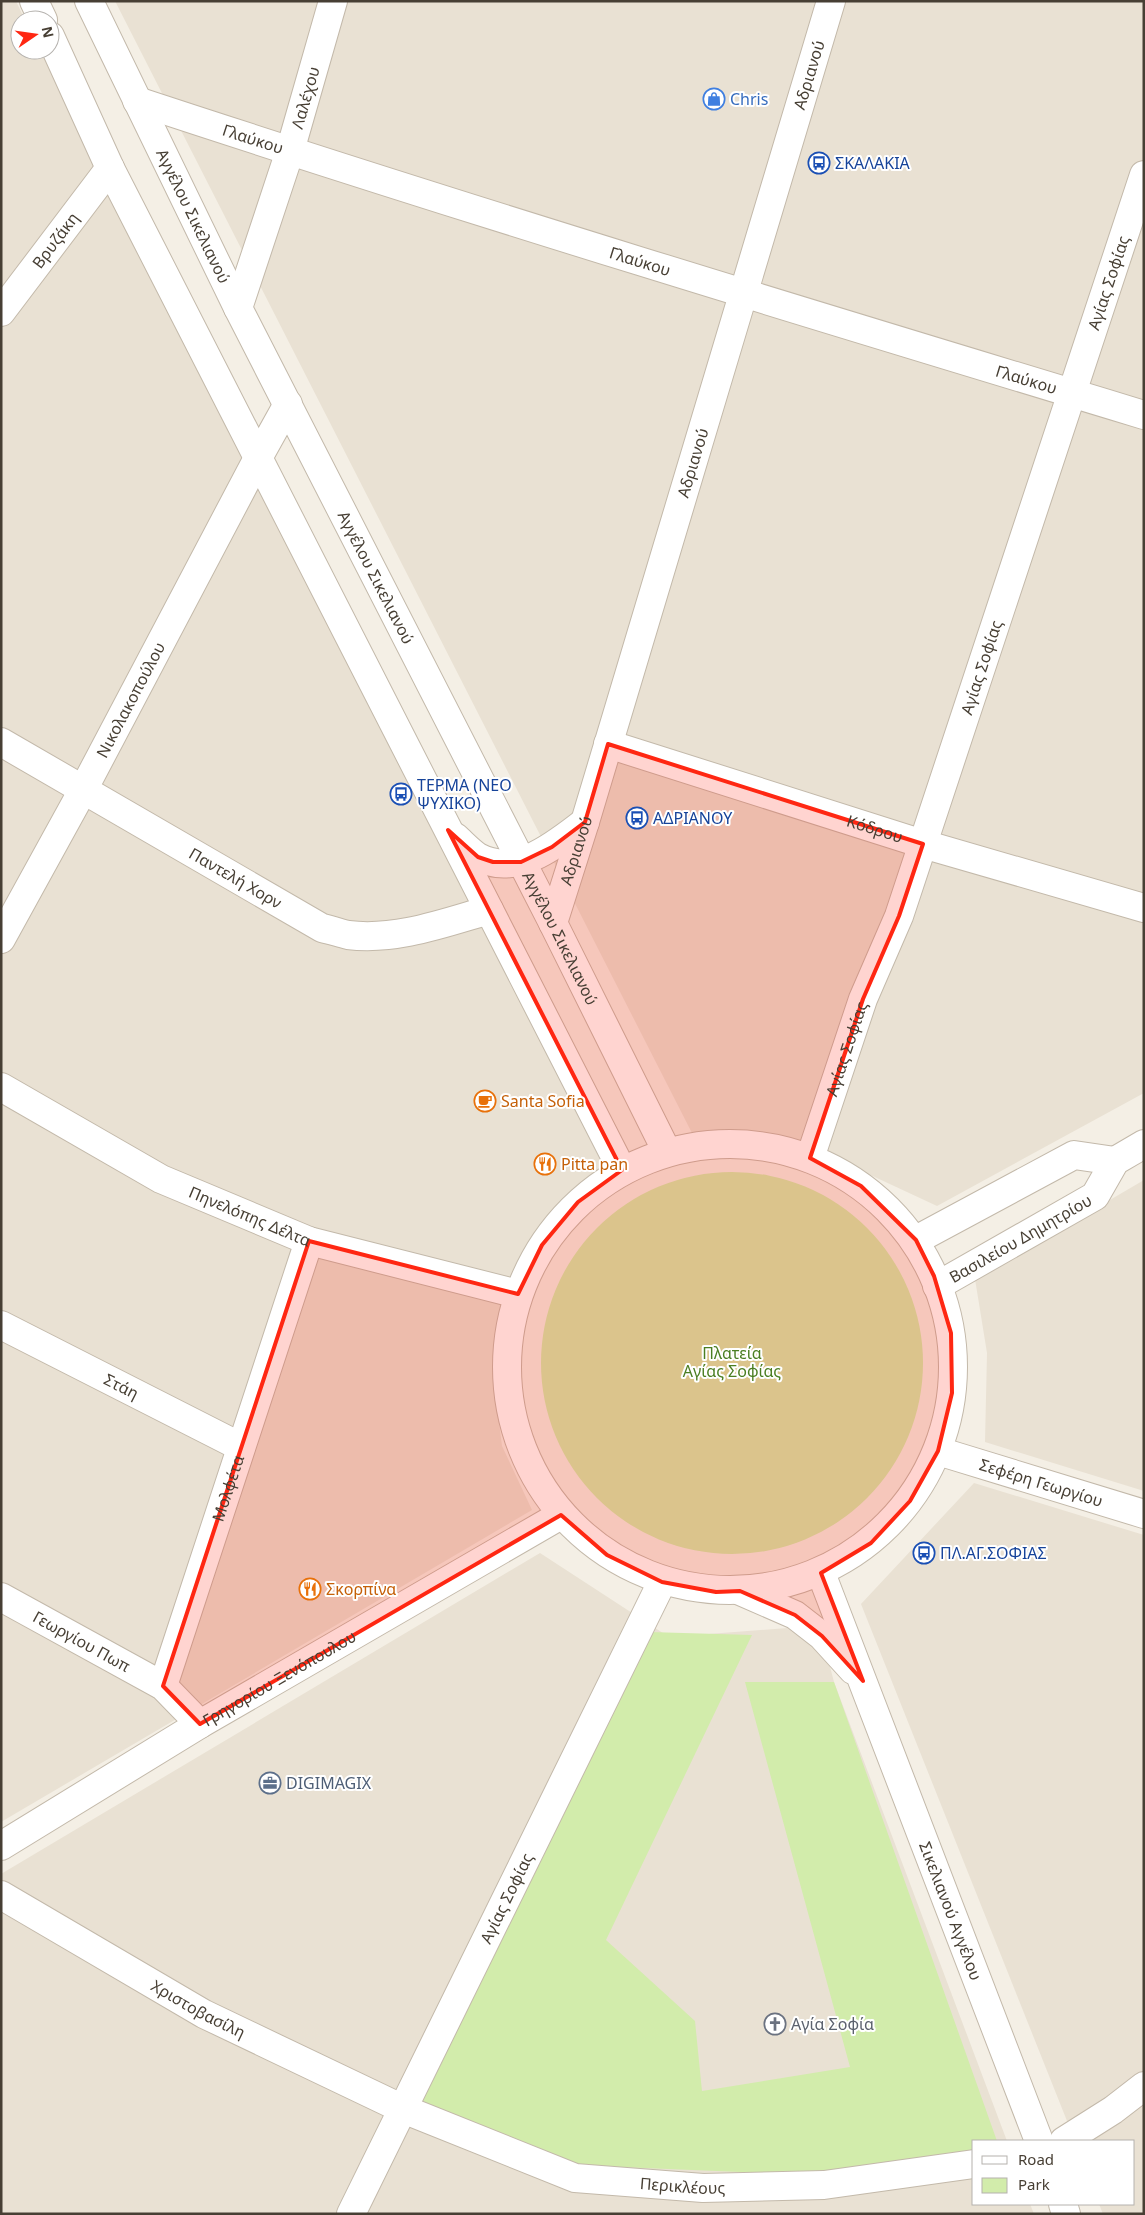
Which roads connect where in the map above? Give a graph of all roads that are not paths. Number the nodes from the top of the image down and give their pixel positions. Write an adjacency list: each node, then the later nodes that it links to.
1 (89, 1): 5 (street, Αγγέλου Σικελιανού)
2 (333, 1): 6 (street, Λαλέχου)
3 (831, 1): 9 (street, Αδριανού)
4 (60, 58): 7 (street)
5 (137, 101): 6 (street, Γλαύκου); 11 (street, Αγγέλου Σικελιανού)
6 (290, 151): 9 (street, Γλαύκου); 11 (street, Λαλέχου)
7 (110, 168): 10 (street, Βρυζάκη); 15 (street)
8 (1144, 175): 12 (street, Αγίας Σοφίας)
9 (743, 294): 12 (street, Γλαύκου); 17 (street, Αδριανού)
10 (7, 296)
11 (238, 308): 13 (street, Αγγέλου Σικελιανού)
12 (1072, 393): 14 (street, Γλαύκου); 21 (street, Αγίας Σοφίας)
13 (288, 404): 15 (street, Νικολακοπούλου); 22 (street, Αγγέλου Σικελιανού)
14 (1144, 415)
15 (258, 458): 18 (street, Νικολακοπούλου); 20 (street)
16 (1, 742): 18 (street, Παντελή Χορν)
17 (608, 744): 19 (street, Αδριανού); 21 (street, Κόδρου)
18 (83, 790): 24 (street, Παντελή Χορν); 26 (street, Νικολακοπούλου)
19 (585, 822): 22 (street); 25 (street, Αδριανού)
20 (448, 830): 22 (street); 24 (street)
21 (923, 844): 23 (street, Κόδρου); 30 (street, Αγίας Σοφίας)
22 (521, 862): 25 (street, Αγγέλου Σικελιανού)
23 (1144, 908)
24 (489, 910): 32 (street)
25 (553, 923): 29 (street, Αγγέλου Σικελιανού)
26 (1, 939)
27 (1, 1088): 34 (street, Πηνελόπης Δέλτα)
28 (1144, 1144): 31 (street, Βασιλείου Δημητρίου)
29 (667, 1152): 30 (street); 32 (street)
30 (810, 1158): 33 (street)
31 (1115, 1161): 33 (street); 35 (street, Βασιλείου Δημητρίου)
32 (622, 1170): 36 (street)
33 (916, 1240): 35 (street)
34 (309, 1241): 36 (street, Πηνελόπης Δέλτα); 38 (street, Μολφέτα)
35 (937, 1286): 39 (street)
36 (518, 1294): 40 (street)
37 (1, 1325): 38 (street, Στάη)
38 (241, 1447): 47 (street, Μολφέτα)
39 (938, 1451): 41 (street, Σεφέρη Γεωργίου); 42 (street)
40 (561, 1514): 43 (street); 48 (street, Γρηγορίου Ξενόπουλου)
41 (1144, 1514)
42 (821, 1573): 44 (street); 46 (street, Σικελιανού Αγγέλου)
43 (662, 1582): 44 (street); 52 (street, Αγίας Σοφίας)
44 (740, 1591): 46 (street, Σικελιανού Αγγέλου)
45 (1, 1596): 47 (street, Γεωργίου Πωπ)
46 (863, 1681): 53 (street, Σικελιανού Αγγέλου)
47 (162, 1686): 48 (street)
48 (200, 1724): 49 (street, Γρηγορίου Ξενόπουλου)
49 (1, 1846)
50 (1, 1895): 52 (street, Χριστοβασίλη)
51 (1144, 2086): 54 (street)
52 (403, 2109): 55 (street, Περικλέους); 56 (street, Αγίας Σοφίας)
53 (1039, 2140)
54 (1066, 2140)
55 (972, 2164)
56 (351, 2214)

